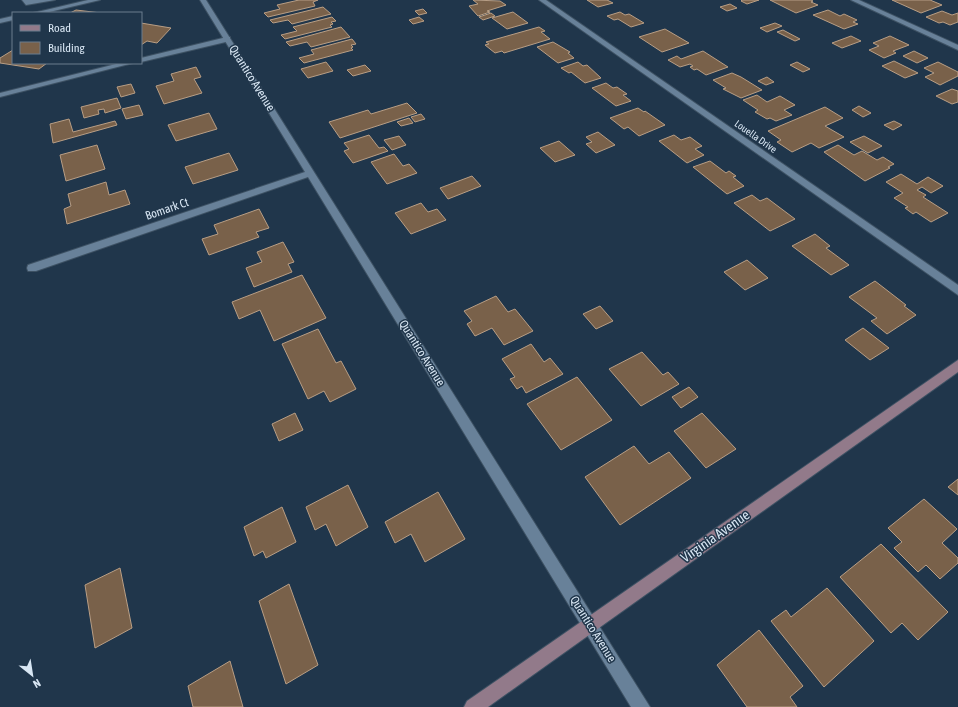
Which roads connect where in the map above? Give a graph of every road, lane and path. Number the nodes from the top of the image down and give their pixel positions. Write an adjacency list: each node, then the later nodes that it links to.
1 (25, 0): 2 (street)
2 (52, 0)
3 (97, 0): 7 (street)
4 (203, 0): 10 (street, Quantico Avenue)
5 (542, 0): 17 (street, Louella Drive)
6 (854, 0): 11 (street)
7 (41, 12)
8 (12, 18): 9 (street)
9 (0, 20)
10 (227, 39): 12 (street); 15 (street, Quantico Avenue)
11 (958, 48)
12 (142, 60)
13 (125, 64): 14 (street)
14 (0, 95)
15 (311, 173): 16 (street, Bomark Ct); 19 (street, Quantico Avenue)
16 (32, 268)
17 (958, 291)
18 (958, 365): 19 (street, Virginia Avenue)
19 (590, 624): 20 (street, Virginia Avenue); 21 (street, Quantico Avenue)
20 (473, 707)
21 (641, 707)

